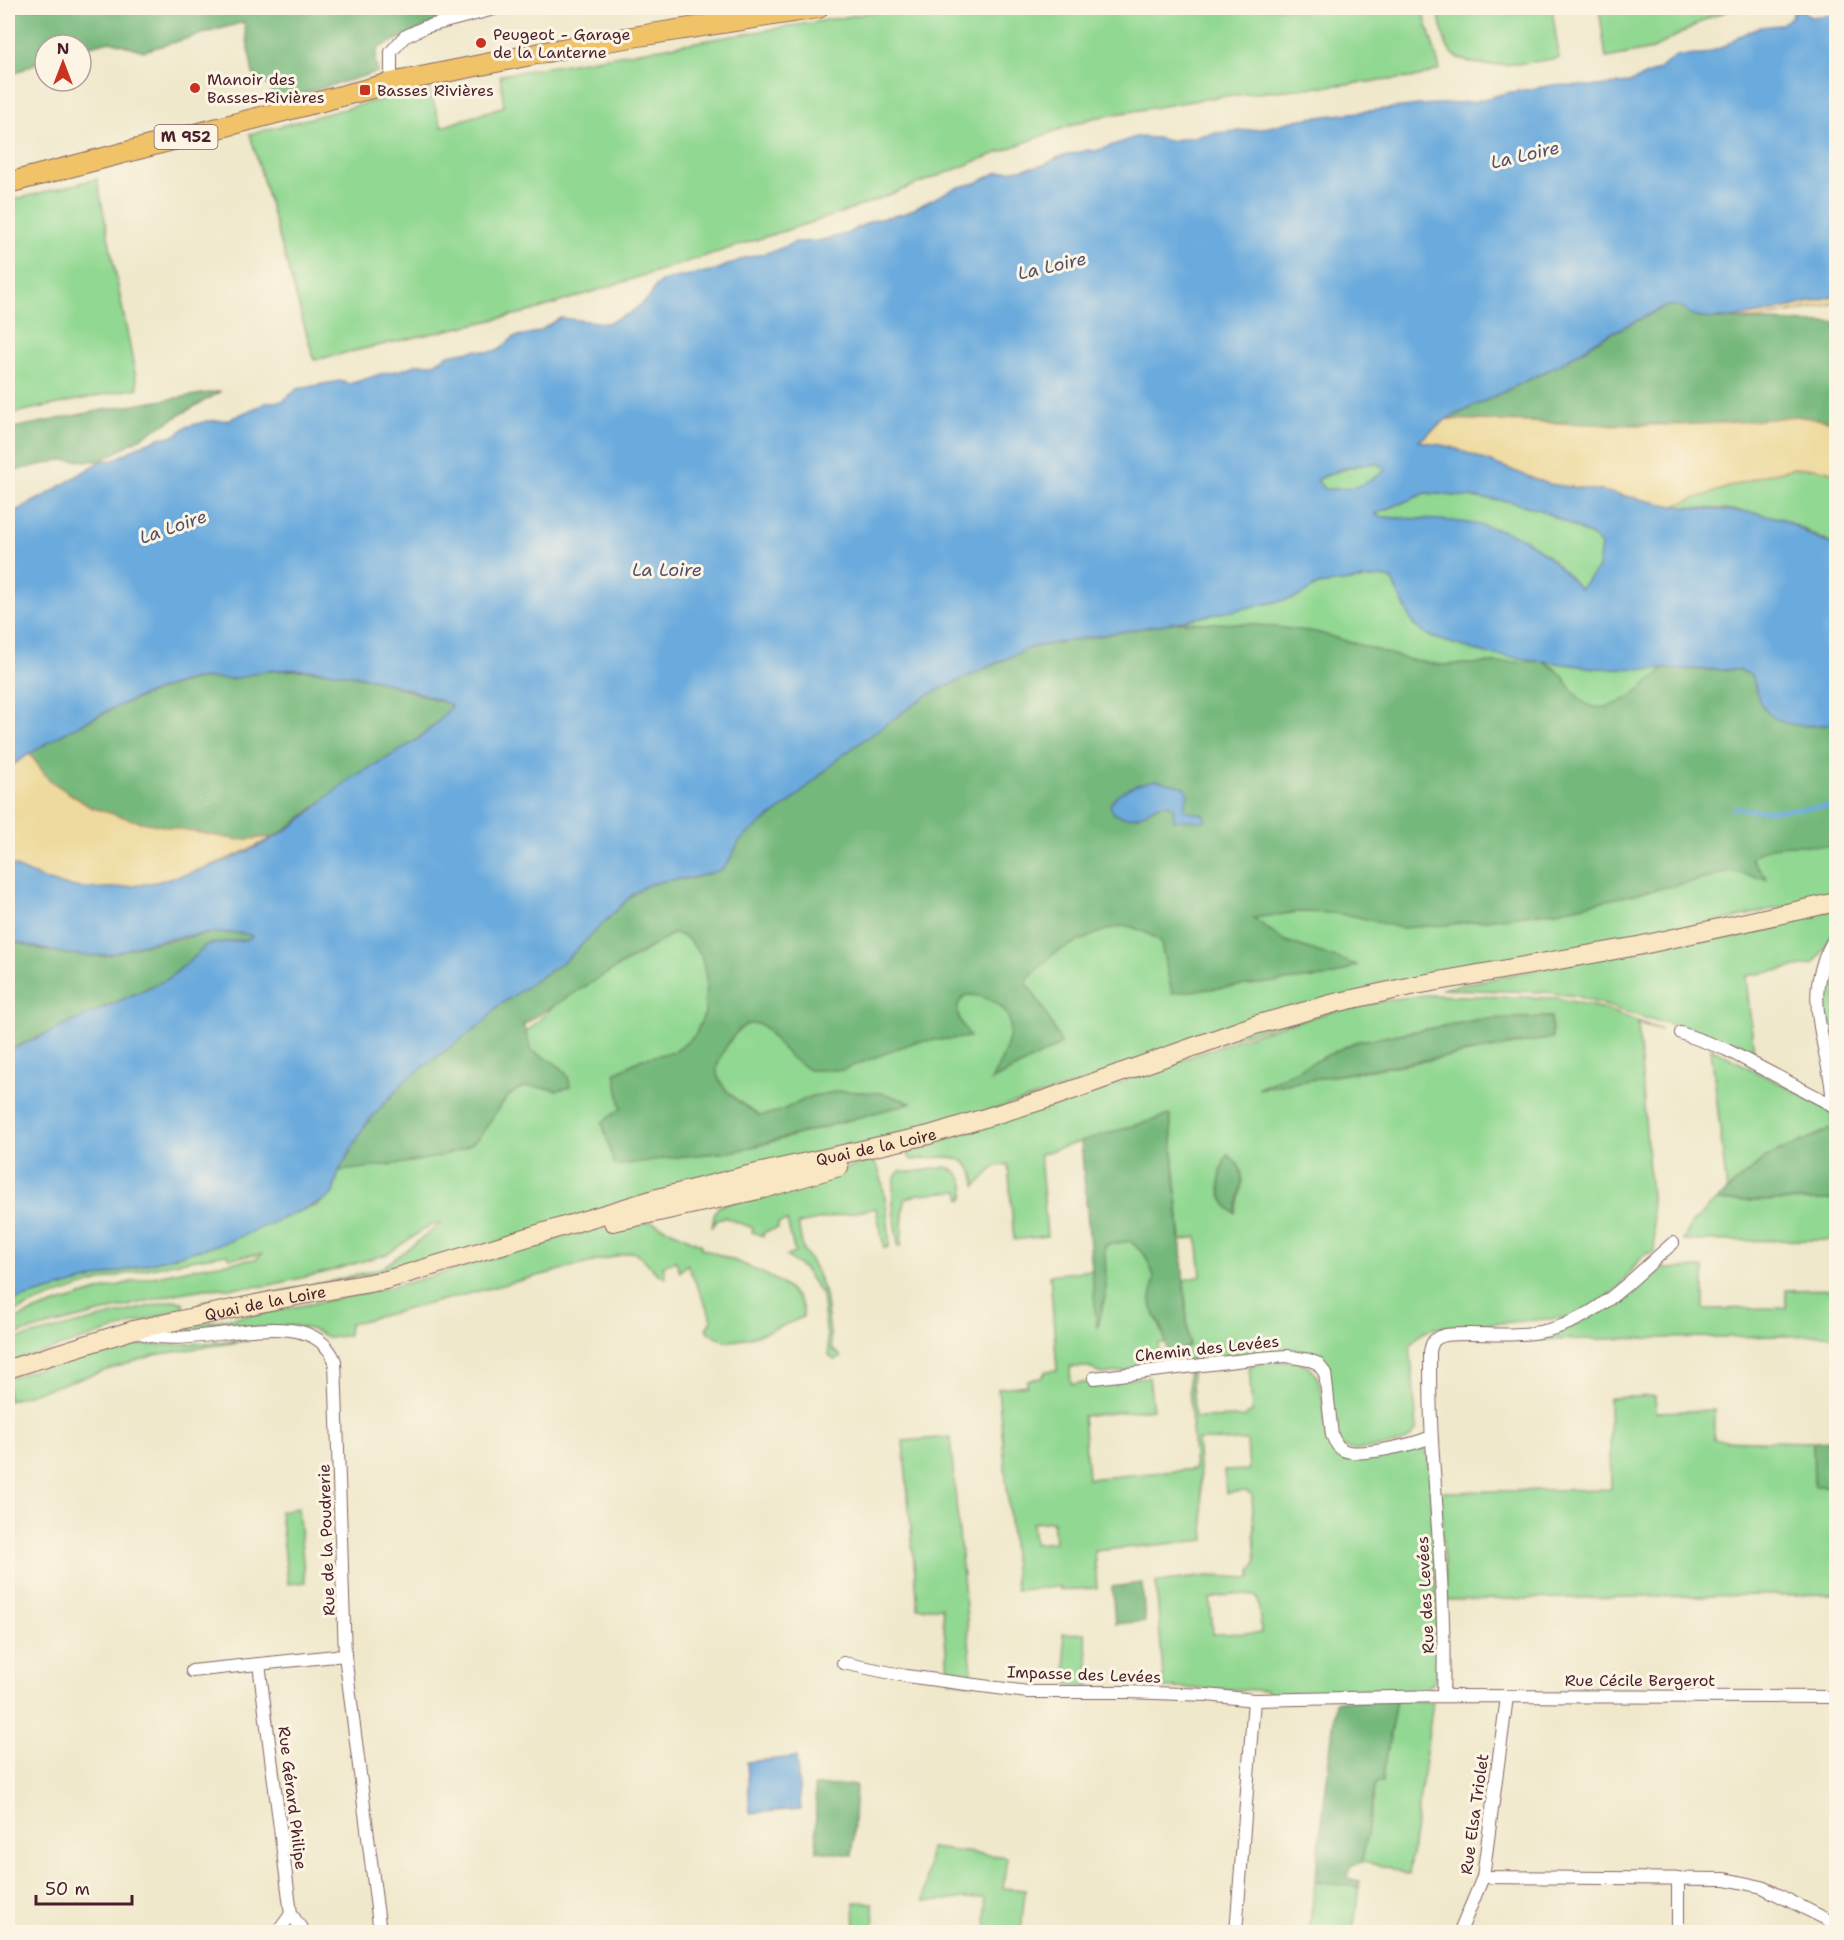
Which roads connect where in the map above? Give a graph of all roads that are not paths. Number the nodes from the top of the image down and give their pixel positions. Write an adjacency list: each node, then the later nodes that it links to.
1 (498, 8): 3 (street)
2 (818, 8): 3 (main road, M 952)
3 (391, 83): 4 (main road, M 952)
4 (8, 183)
5 (1836, 902): 10 (main road, Quai de la Loire)
6 (1836, 936): 8 (street)
7 (1681, 1033): 8 (street)
8 (1834, 1106)
9 (1673, 1243): 13 (street, Rue des Levées)
10 (133, 1330): 11 (main road, Quai de la Loire); 14 (street, Rue de la Poudrerie)
11 (8, 1369)
12 (1094, 1378): 13 (street, Chemin des Levées)
13 (1431, 1437): 18 (street, Rue des Levées)
14 (345, 1655): 15 (street); 28 (street, Rue de la Poudrerie)
15 (259, 1664): 17 (street); 24 (street, Rue Gérard Philipe)
16 (843, 1664): 21 (street, Impasse des Levées)
17 (192, 1671)
18 (1443, 1696): 19 (street, Rue Cécile Bergerot); 21 (street)
19 (1507, 1696): 20 (street, Rue Cécile Bergerot); 22 (street, Rue Elsa Triolet)
20 (1836, 1697)
21 (1254, 1700): 29 (street)
22 (1483, 1877): 23 (street); 30 (street, Rue Elsa Triolet)
23 (1678, 1878): 25 (street); 31 (street)
24 (291, 1914): 26 (street); 27 (street, Rue Gérard Philipe)
25 (1836, 1924)
26 (278, 1932)
27 (304, 1932)
28 (380, 1932)
29 (1236, 1932)
30 (1460, 1932)
31 (1678, 1932)

